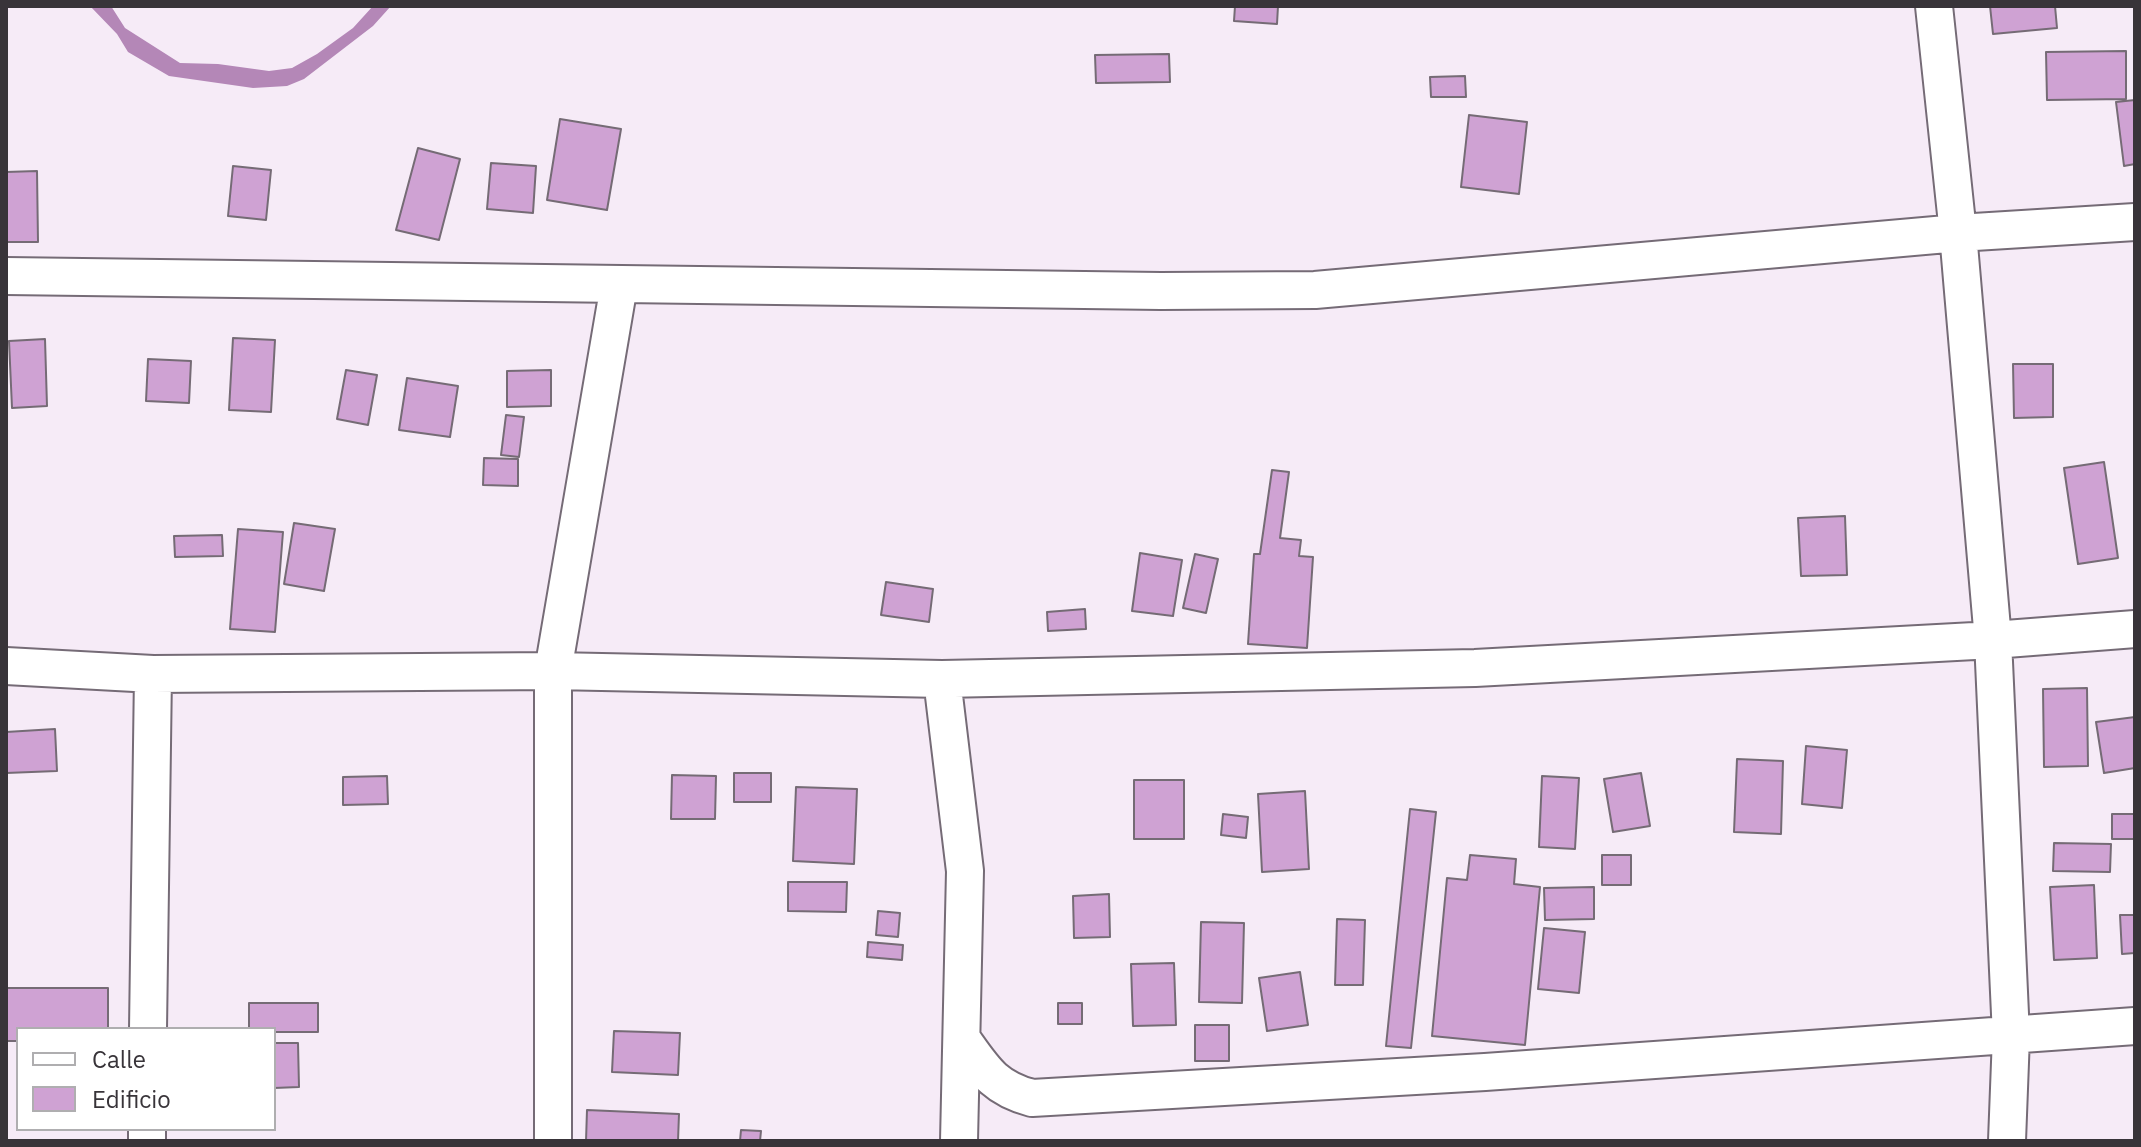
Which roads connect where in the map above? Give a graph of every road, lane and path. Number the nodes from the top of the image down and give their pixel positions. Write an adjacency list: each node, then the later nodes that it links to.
1 (1934, 6): 3 (street)
2 (2135, 222): 3 (street)
3 (1958, 233): 5 (street); 7 (street)
4 (6, 276): 5 (street)
5 (619, 285): 9 (street)
6 (2135, 629): 7 (street)
7 (1993, 640): 11 (street); 14 (street)
8 (6, 666): 10 (street)
9 (553, 671): 10 (street); 11 (street); 16 (street)
10 (153, 674): 13 (street)
11 (942, 679): 15 (street)
12 (2135, 1026): 14 (street)
13 (148, 1027)
14 (2011, 1036): 15 (street); 18 (street)
15 (962, 1039): 17 (street)
16 (553, 1141)
17 (959, 1141)
18 (2007, 1141)

